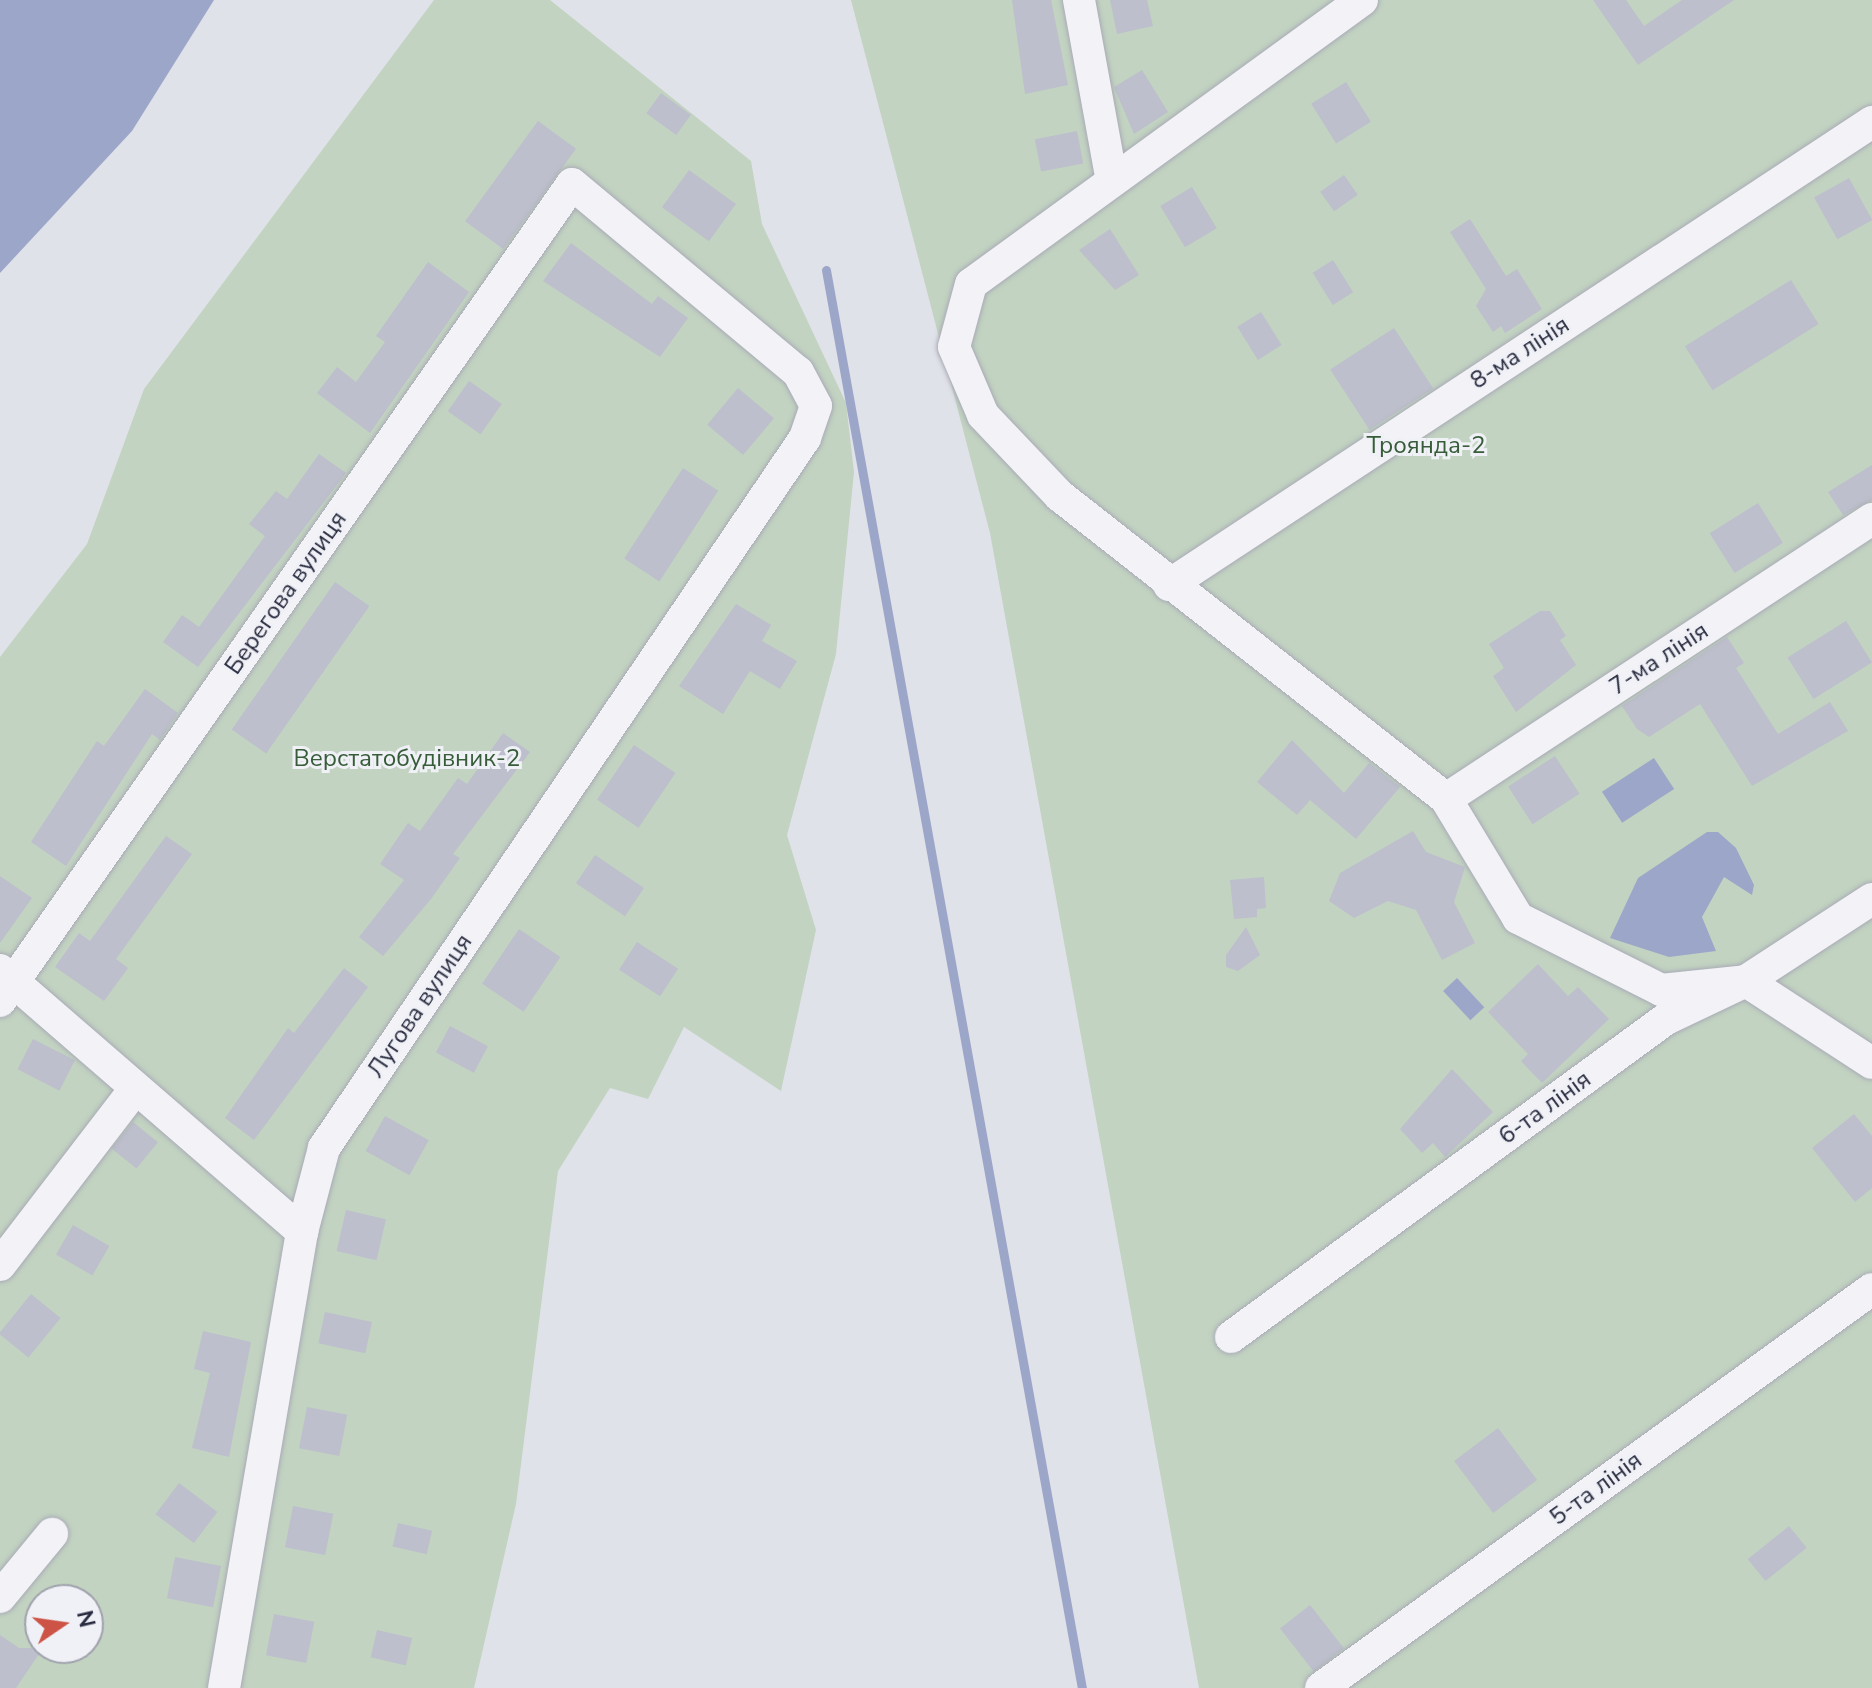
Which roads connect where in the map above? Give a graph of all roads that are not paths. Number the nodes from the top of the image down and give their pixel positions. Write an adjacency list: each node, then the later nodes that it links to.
1 (1079, 0): 4 (street)
2 (1362, 0): 4 (street)
3 (1872, 122): 7 (street, 8-ма лінія)
4 (1111, 176): 7 (street)
5 (816, 406): 11 (street, Берегова вулиця); 14 (street, Лугова вулиця)
6 (1872, 519): 8 (street, 7-ма лінія)
7 (1169, 585): 8 (street)
8 (1446, 799): 10 (street)
9 (1872, 899): 10 (street, 6-та лінія)
10 (1746, 981): 12 (street); 17 (street, 6-та лінія)
11 (5, 984): 13 (street)
12 (1872, 1063)
13 (136, 1088): 14 (street); 15 (street)
14 (302, 1232): 20 (street, Лугова вулиця)
15 (0, 1265)
16 (1872, 1289): 21 (street, 5-та лінія)
17 (1231, 1337)
18 (52, 1534): 19 (street)
19 (0, 1597)
20 (224, 1688)
21 (1321, 1688)

